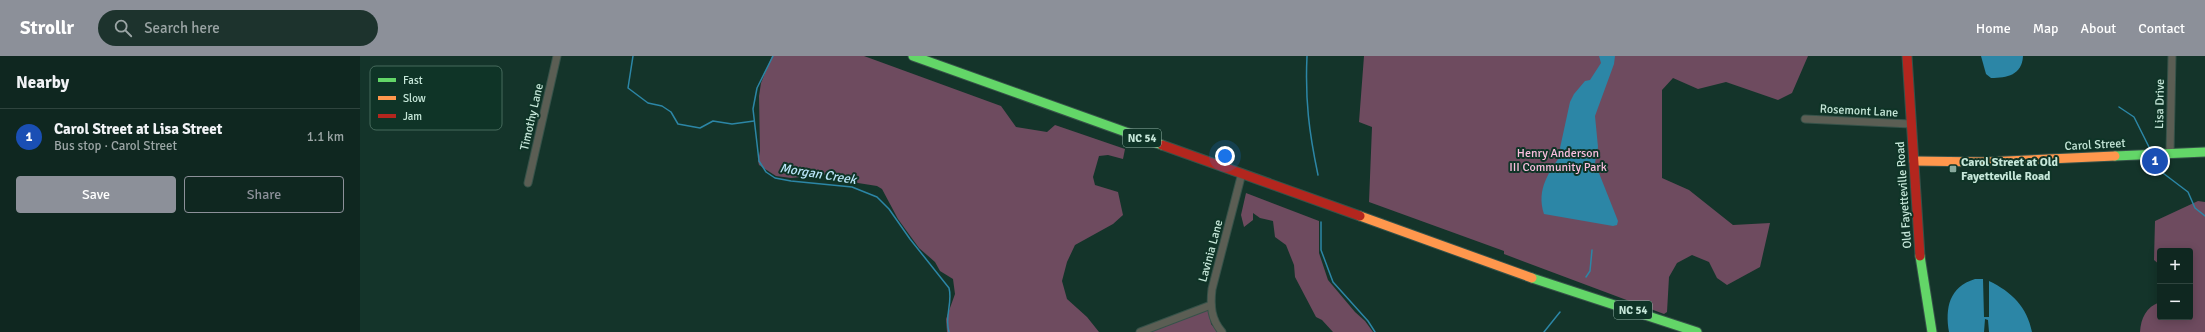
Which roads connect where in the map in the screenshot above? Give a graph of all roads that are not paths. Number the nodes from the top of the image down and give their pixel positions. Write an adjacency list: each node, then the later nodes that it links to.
1 (557, 56): 11 (street, Timothy Lane)
2 (913, 56): 10 (main road, NC 54)
3 (1907, 56): 6 (main road, Old Fayetteville Road)
4 (2172, 56): 8 (street, Lisa Drive)
5 (1805, 119): 6 (street, Rosemont Lane)
6 (1911, 124): 9 (main road, Old Fayetteville Road)
7 (2205, 152): 8 (main road, Carol Street)
8 (2170, 153): 9 (main road, Carol Street)
9 (1914, 161): 18 (main road, Old Fayetteville Road)
10 (1242, 173): 12 (main road, NC 54); 13 (street, Lavinia Lane)
11 (528, 183)
12 (1569, 291): 16 (main road, NC 54); 17 (main road, NC 54)
13 (1210, 305): 14 (street); 15 (street, Lavinia Lane)
14 (1140, 332)
15 (1222, 332)
16 (1672, 332)
17 (1697, 332)
18 (1932, 332)

